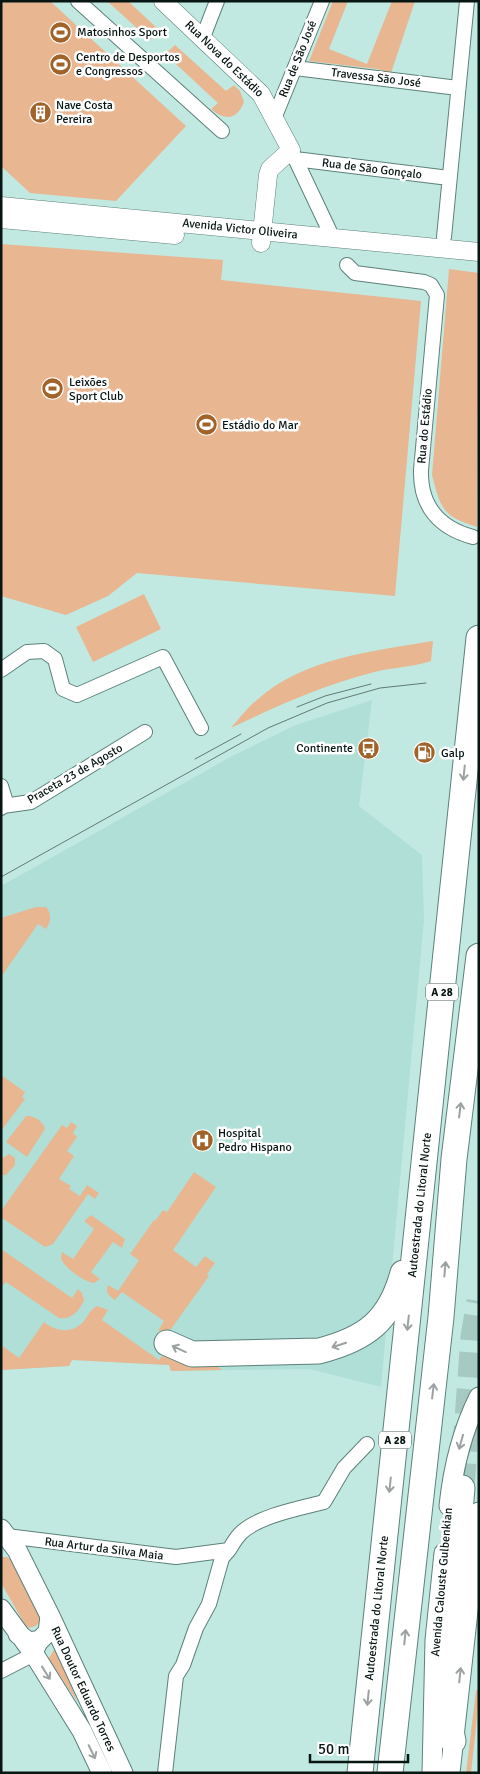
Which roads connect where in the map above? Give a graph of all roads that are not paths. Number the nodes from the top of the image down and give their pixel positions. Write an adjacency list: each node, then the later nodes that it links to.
1 (78, 1): 10 (street)
2 (163, 1): 6 (street, Rua Nova do Estádio)
3 (217, 1): 6 (street)
4 (322, 1): 7 (street, Rua de São José)
5 (467, 1): 8 (street)
6 (202, 37): 9 (street, Rua Nova do Estádio)
7 (294, 68): 8 (street, Travessa São José); 9 (street, Rua de São José)
8 (458, 88): 12 (street)
9 (275, 116): 11 (street, Rua Nova do Estádio)
10 (222, 131)
11 (293, 154): 12 (street, Rua de São Gonçalo); 15 (street, Rua Nova do Estádio); 16 (street)
12 (449, 178): 17 (street)
13 (1, 206): 16 (street, Avenida Victor Oliveira)
14 (1, 219): 16 (street, Avenida Victor Oliveira)
15 (329, 230)
16 (261, 238): 17 (street, Avenida Victor Oliveira)
17 (447, 249): 18 (street, Avenida Victor Oliveira); 19 (street, Avenida Victor Oliveira)
18 (479, 252)
19 (479, 264)
20 (347, 266): 21 (street, Rua do Estádio)
21 (473, 537)
22 (479, 638): 29 (highway, Autoestrada do Litoral Norte / A 28, one-way to 29)
23 (1, 670): 24 (street)
24 (201, 728)
25 (145, 732): 27 (street, Praceta 23 de Agosto)
26 (1, 786): 27 (street)
27 (2, 807)
28 (479, 956): 46 (highway, A 28, one-way to 28)
29 (424, 1152): 30 (highway, one-way to 30); 45 (highway, Autoestrada do Litoral Norte / A 28, one-way to 45)
30 (167, 1343)
31 (479, 1397): 47 (main road, Avenida Calouste Gulbenkian, one-way to 47)
32 (367, 1444): 36 (street)
33 (462, 1488): 42 (highway)
34 (479, 1512): 42 (main road, one-way to 34)
35 (6, 1540): 36 (street, Rua Artur da Silva Maia); 38 (main road, Rua Doutor Eduardo Torres)
36 (229, 1550): 44 (street)
37 (1, 1609): 39 (main road, Rua Doutor Eduardo Torres)
38 (49, 1624): 39 (main road, Rua Doutor Eduardo Torres); 40 (street); 43 (main road, Rua Doutor Eduardo Torres)
39 (17, 1634): 40 (main road, Rua Doutor Eduardo Torres)
40 (34, 1654): 41 (street); 43 (main road, Rua Doutor Eduardo Torres, one-way to 43)
41 (1, 1671)
42 (453, 1741): 48 (main road)
43 (115, 1770)
44 (165, 1773)
45 (360, 1773)
46 (390, 1773)
47 (432, 1773)
48 (450, 1773)

